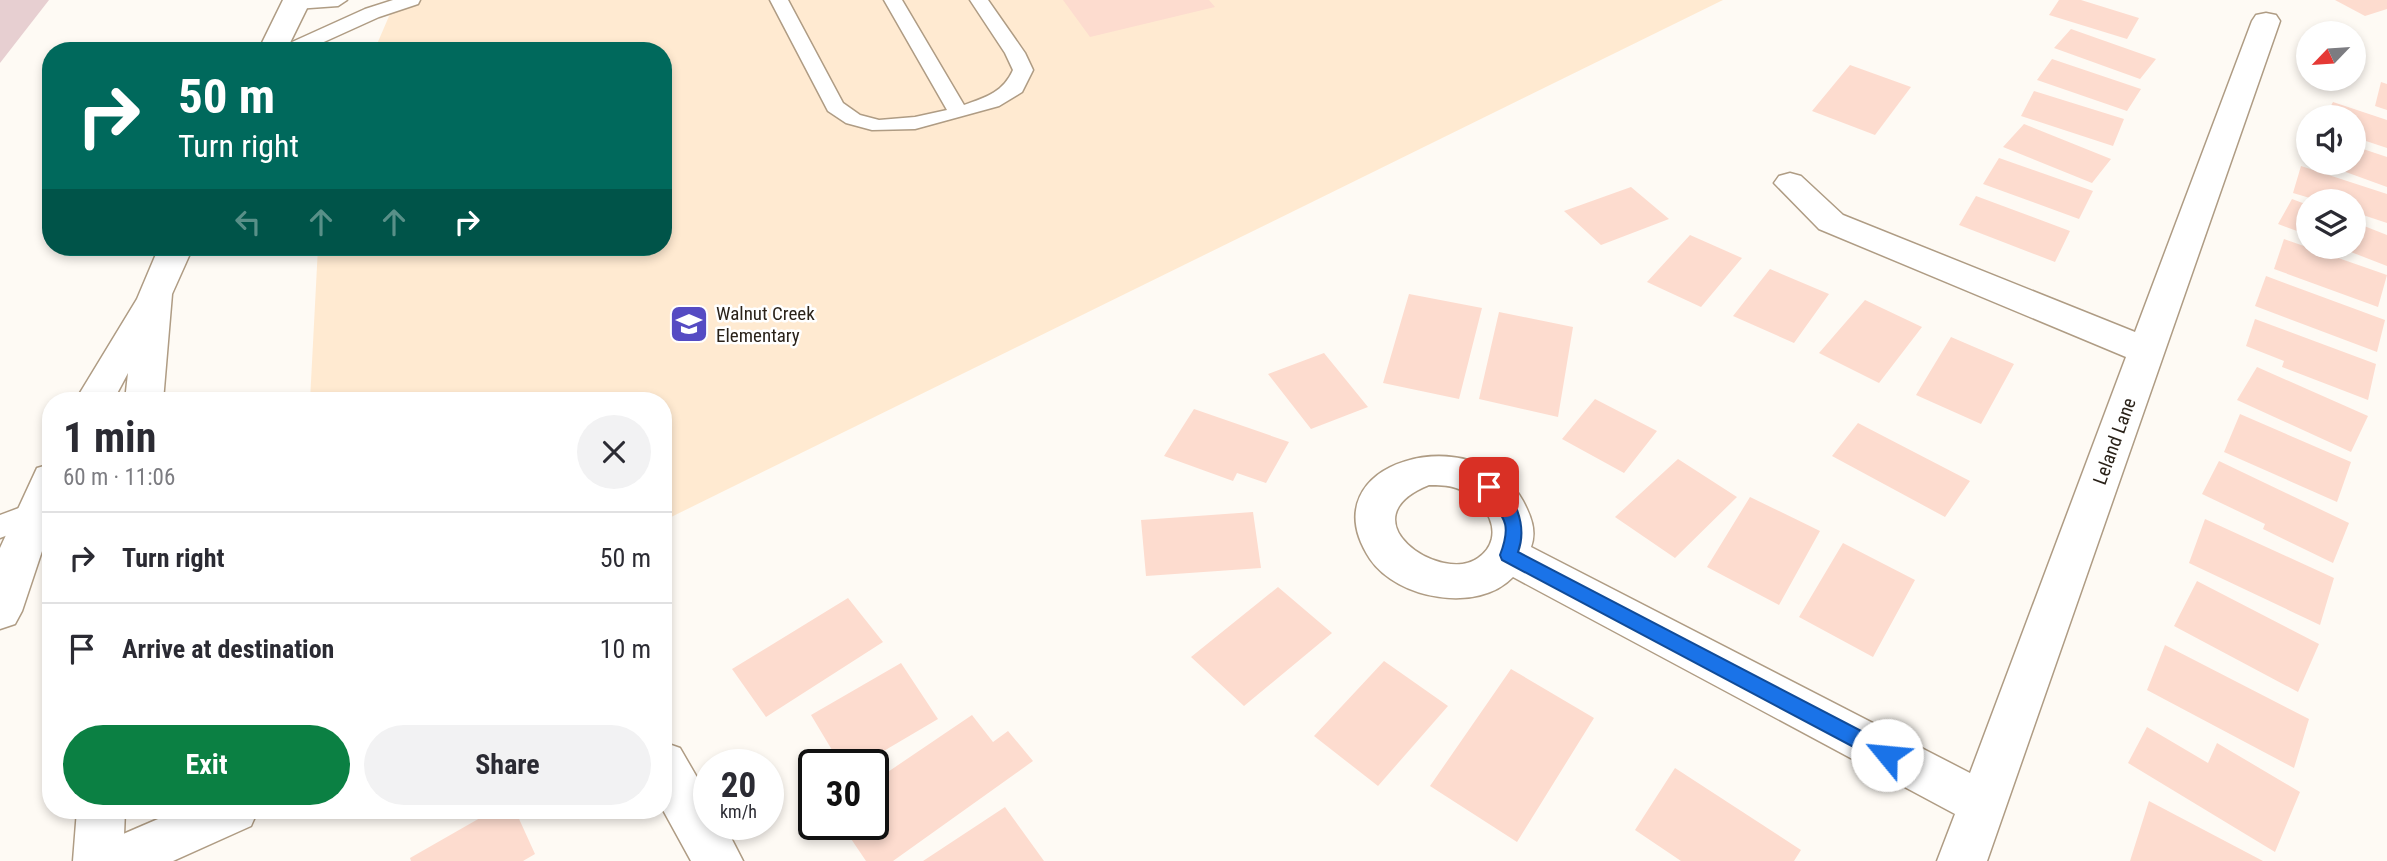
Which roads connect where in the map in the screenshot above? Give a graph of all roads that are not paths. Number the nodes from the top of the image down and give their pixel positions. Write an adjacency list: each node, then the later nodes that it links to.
1 (338, 0): 6 (lane)
2 (411, 0): 9 (lane)
3 (779, 0): 10 (lane)
4 (893, 0): 10 (lane)
5 (979, 0): 10 (lane)
6 (297, 2): 8 (street)
7 (2266, 21): 14 (street, Leland Lane)
8 (277, 42)
9 (308, 42)
10 (959, 113)
11 (1790, 183): 14 (street)
12 (172, 256): 13 (street)
13 (155, 294): 15 (street); 16 (street)
14 (2147, 351): 21 (street, Leland Lane)
15 (99, 392)
16 (145, 392)
17 (29, 506): 19 (street)
18 (1508, 555): 21 (street)
19 (0, 611)
20 (672, 779): 26 (street)
21 (1982, 804): 27 (street, Leland Lane)
22 (100, 819): 24 (street)
23 (214, 819): 25 (street)
24 (98, 861)
25 (118, 861)
26 (718, 861)
27 (1962, 861)

